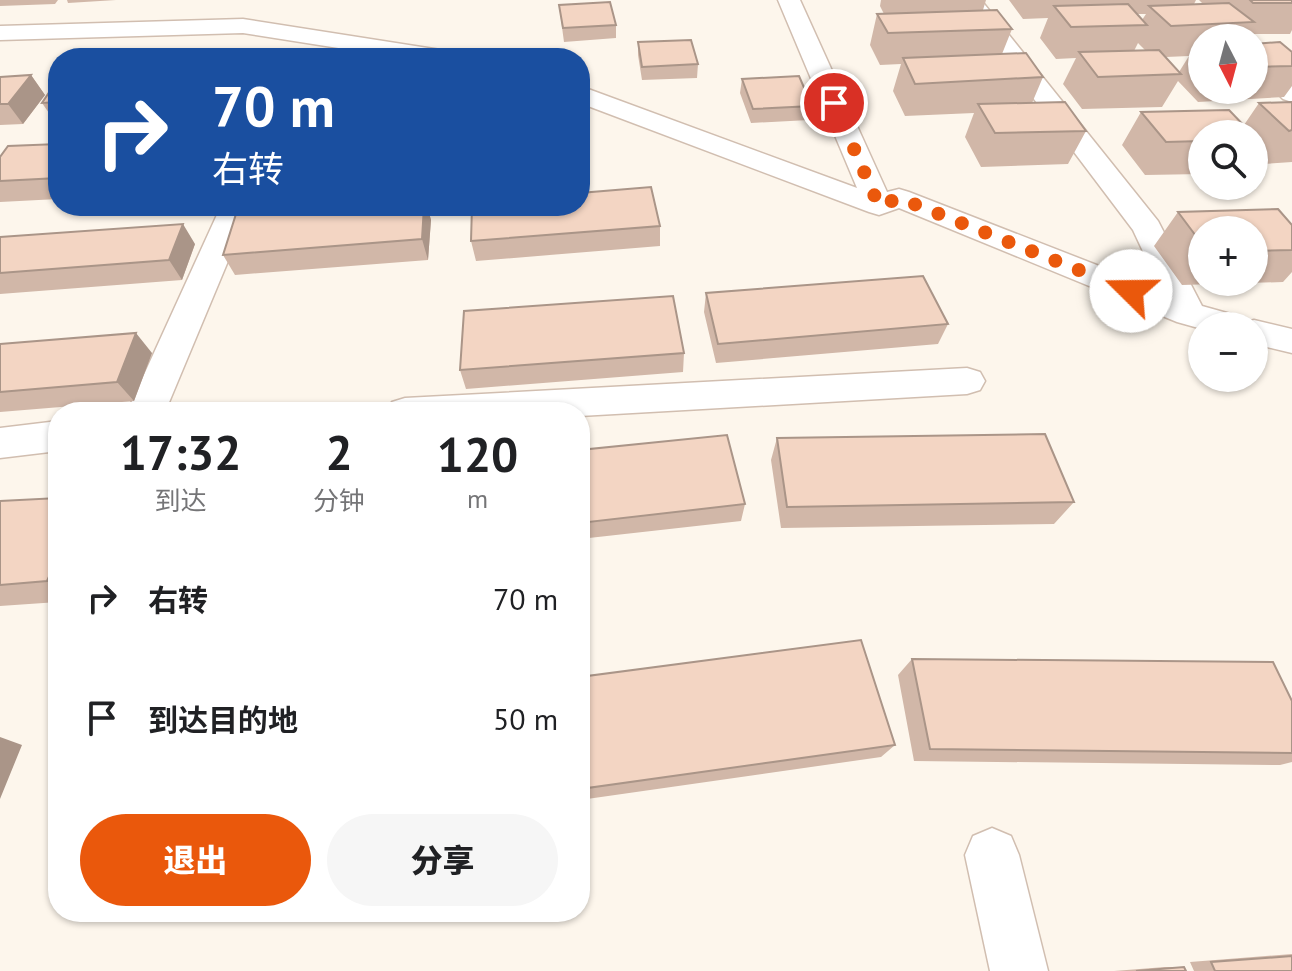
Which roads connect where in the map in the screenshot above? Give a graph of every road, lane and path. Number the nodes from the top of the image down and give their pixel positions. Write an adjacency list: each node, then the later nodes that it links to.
1 (257, 0): 4 (street)
2 (789, 0): 10 (street)
3 (970, 0): 12 (street)
4 (243, 26): 5 (street); 6 (street)
5 (0, 33)
6 (383, 48)
7 (1268, 71): 8 (street)
8 (1292, 94)
9 (590, 98): 10 (street)
10 (879, 206): 13 (street)
11 (232, 216): 17 (street)
12 (1188, 312)
13 (1188, 314)
14 (1268, 335): 15 (street)
15 (1292, 341)
16 (967, 381): 18 (street)
17 (150, 402)
18 (586, 402)
19 (48, 437): 20 (street)
20 (0, 443)
21 (992, 855): 22 (street)
22 (1019, 971)

